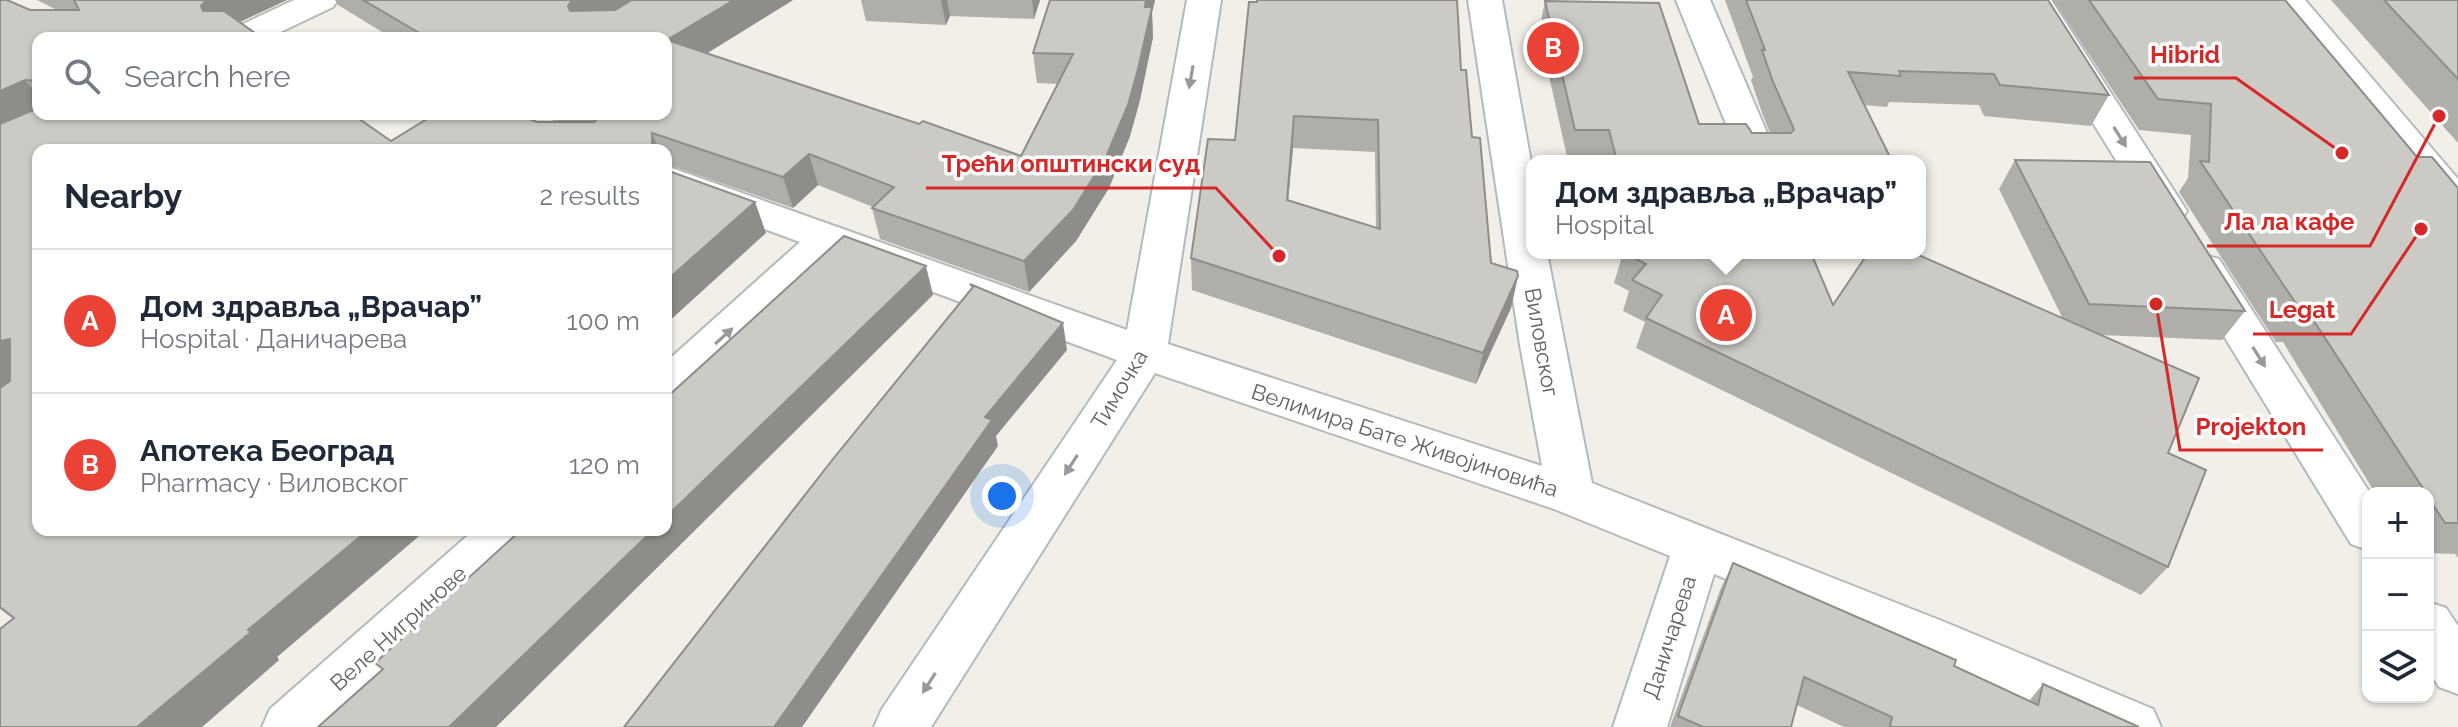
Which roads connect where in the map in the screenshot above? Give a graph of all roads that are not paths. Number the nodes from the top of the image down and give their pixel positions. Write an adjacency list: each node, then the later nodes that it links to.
1 (321, 0): 7 (street)
2 (1204, 0): 14 (street, Тимочка, one-way to 14)
3 (1485, 0): 12 (street, Виловског)
4 (1693, 0): 8 (street)
5 (2034, 0): 17 (street, one-way to 17)
6 (2287, 0): 10 (street)
7 (253, 32)
8 (1758, 155)
9 (672, 181): 11 (street, Велимира Бате Живојиновића)
10 (2458, 204)
11 (829, 239): 14 (street, Велимира Бате Живојиновића); 15 (street, one-way to 11)
12 (1526, 248)
13 (1528, 259): 16 (street, Виловског)
14 (1145, 353): 16 (street, Велимира Бате Живојиновића); 23 (street, Тимочка, one-way to 23)
15 (672, 383)
16 (1571, 495): 19 (street, Велимира Бате Живојиновића)
17 (2362, 520)
18 (501, 536): 22 (street, Веле Нигринове)
19 (1698, 547): 24 (street, Даничарева); 25 (street, Велимира Бате Живојиновића)
20 (2433, 631): 21 (street)
21 (2458, 670)
22 (289, 727)
23 (901, 727)
24 (1640, 727)
25 (2134, 727)

